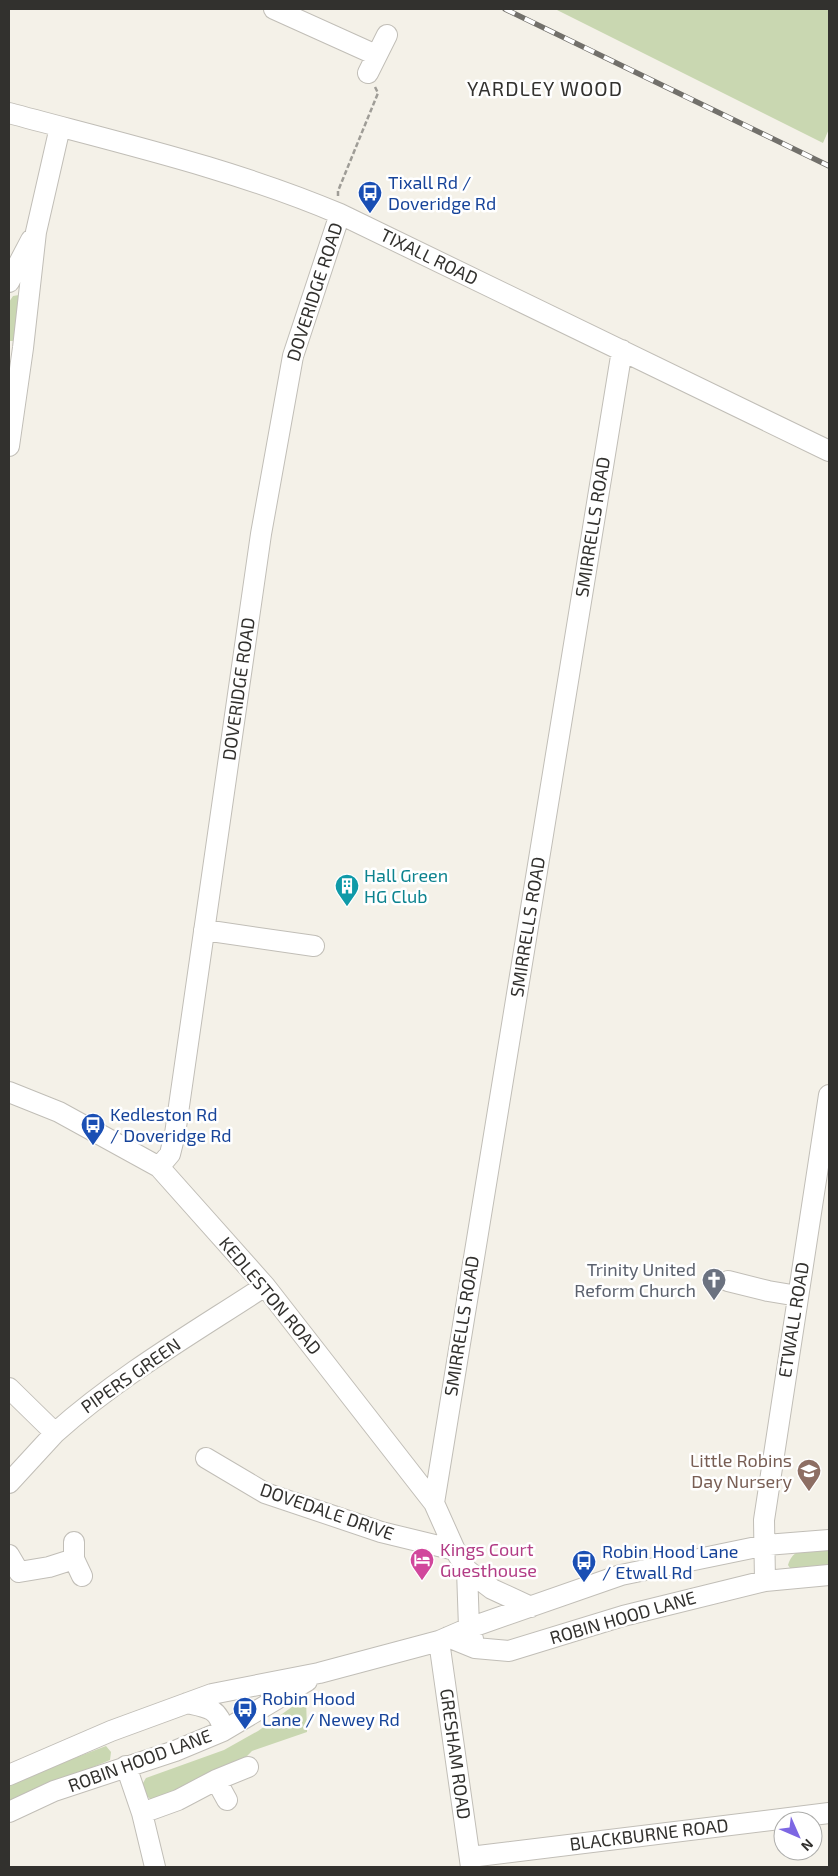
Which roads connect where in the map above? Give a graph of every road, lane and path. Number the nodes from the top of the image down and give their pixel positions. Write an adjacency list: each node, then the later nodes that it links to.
1 (274, 9): 3 (street)
2 (387, 35): 3 (street)
3 (372, 64): 6 (path)
4 (9, 113): 5 (street, TIXALL ROAD)
5 (60, 127): 6 (street, TIXALL ROAD); 7 (street)
6 (340, 214): 10 (street, TIXALL ROAD); 13 (street, DOVERIDGE ROAD)
7 (36, 232): 8 (street); 9 (street)
8 (9, 282)
9 (16, 347): 11 (street)
10 (622, 350): 12 (street, TIXALL ROAD); 25 (street, SMIRRELLS ROAD)
11 (9, 446)
12 (829, 451)
13 (204, 930): 14 (street); 17 (street, DOVERIDGE ROAD)
14 (314, 946)
15 (9, 1092): 17 (street, KEDLESTON ROAD)
16 (829, 1095): 20 (street, ETWALL ROAD)
17 (159, 1168): 19 (street, KEDLESTON ROAD)
18 (728, 1281): 20 (street)
19 (265, 1286): 22 (street, PIPERS GREEN); 25 (street, KEDLESTON ROAD)
20 (798, 1296): 27 (street, ETWALL ROAD)
21 (9, 1388): 22 (street)
22 (55, 1434): 24 (street, PIPERS GREEN)
23 (206, 1458): 28 (street, DOVEDALE DRIVE)
24 (9, 1483)
25 (434, 1503): 28 (street, KEDLESTON ROAD)
26 (829, 1540): 27 (street, ROBIN HOOD LANE)
27 (766, 1545): 34 (street, ETWALL ROAD); 35 (street, ROBIN HOOD LANE)
28 (455, 1550): 31 (street, KEDLESTON ROAD)
29 (9, 1555): 32 (street)
30 (77, 1559): 32 (street)
31 (467, 1570): 35 (street, KEDLESTON ROAD); 36 (street, KEDLESTON ROAD)
32 (14, 1576)
33 (829, 1576): 34 (street, ROBIN HOOD LANE)
34 (765, 1581): 38 (street, ROBIN HOOD LANE)
35 (531, 1607): 36 (street, ROBIN HOOD LANE)
36 (469, 1628): 37 (street, ROBIN HOOD LANE); 38 (street, KEDLESTON ROAD)
37 (444, 1639): 38 (street, ROBIN HOOD LANE); 39 (street, ROBIN HOOD LANE); 50 (street, GRESHAM ROAD)
38 (475, 1648)
39 (319, 1673): 40 (street, ROBIN HOOD LANE); 41 (street, ROBIN HOOD LANE)
40 (186, 1703): 41 (street); 44 (street, ROBIN HOOD LANE)
41 (223, 1731): 42 (street, ROBIN HOOD LANE)
42 (126, 1766): 47 (street, ROBIN HOOD LANE); 48 (street)
43 (248, 1767): 45 (street)
44 (9, 1774)
45 (216, 1780): 46 (street); 48 (street)
46 (227, 1800)
47 (9, 1812)
48 (142, 1813): 51 (street)
49 (829, 1813): 50 (street, BLACKBURNE ROAD)
50 (470, 1862)
51 (155, 1867)

